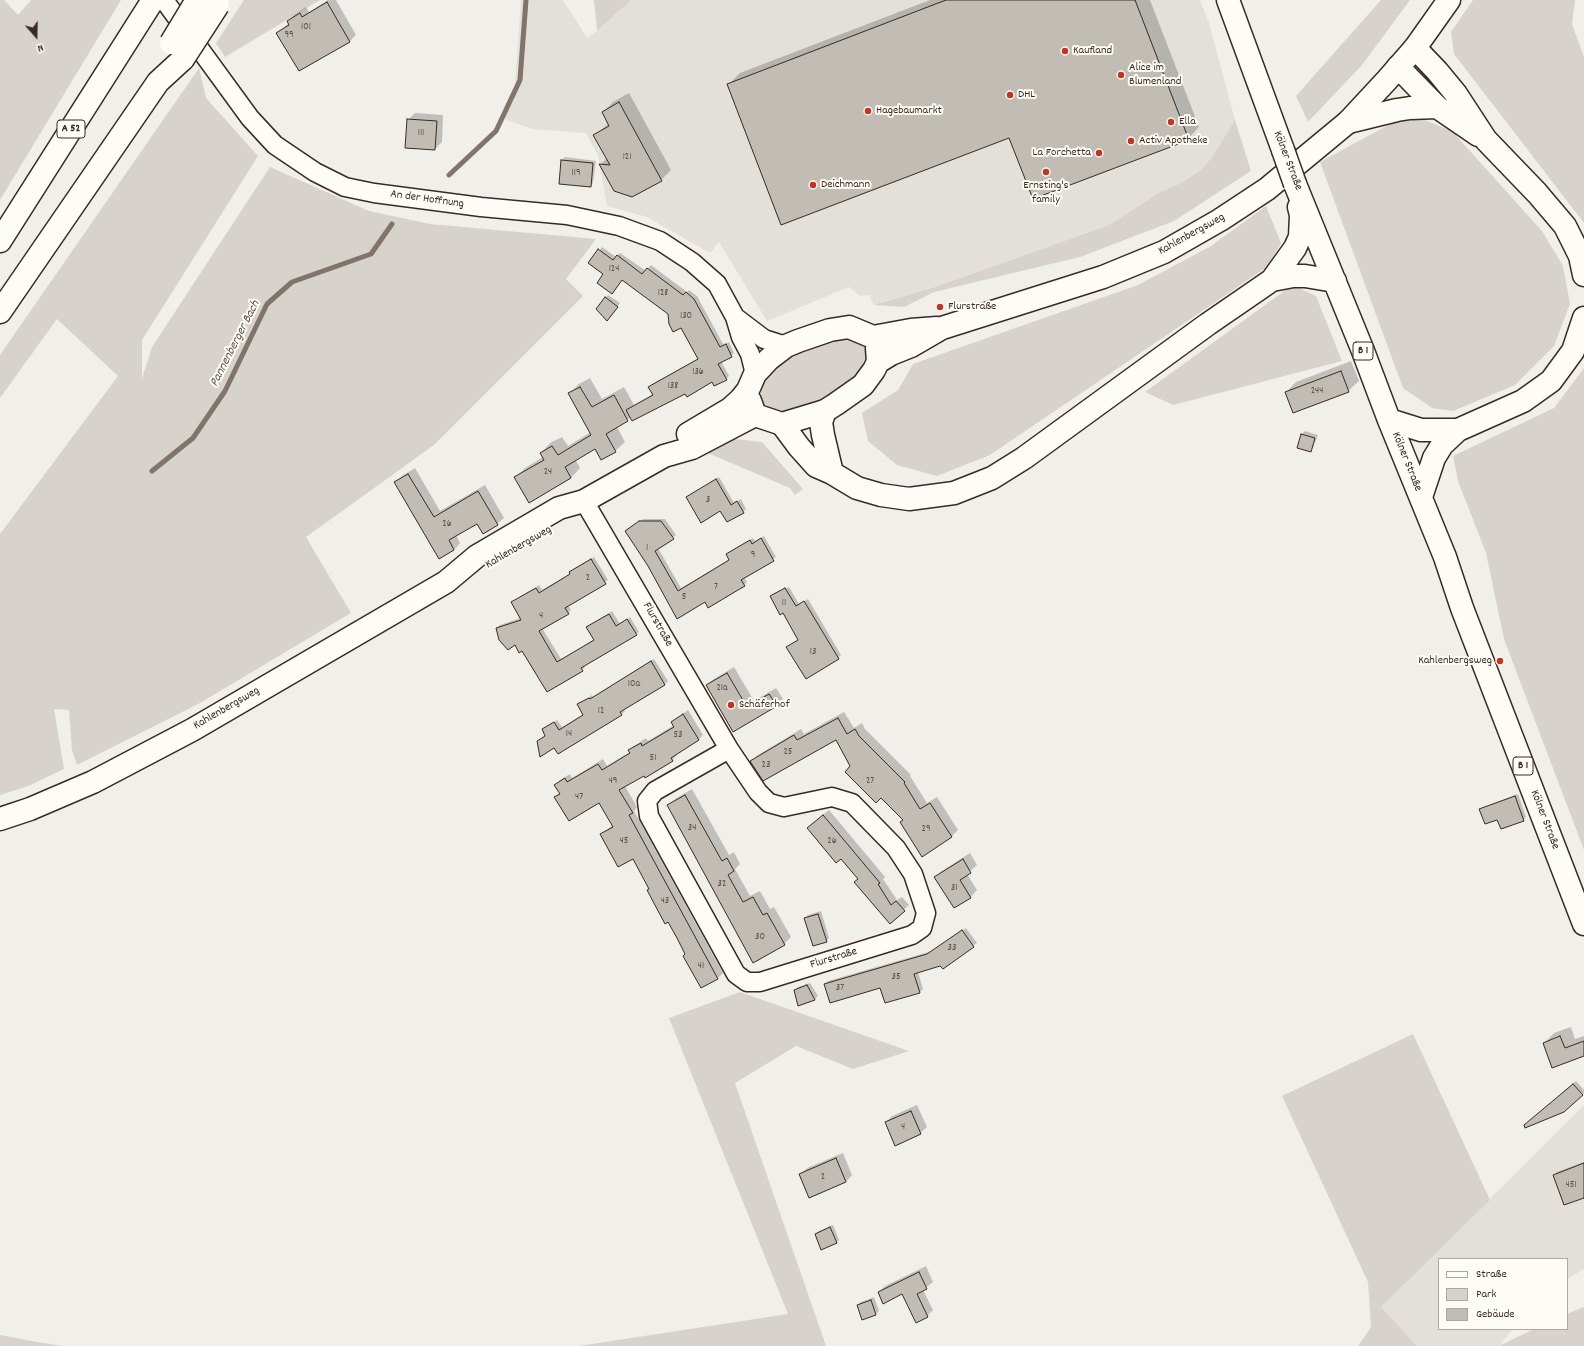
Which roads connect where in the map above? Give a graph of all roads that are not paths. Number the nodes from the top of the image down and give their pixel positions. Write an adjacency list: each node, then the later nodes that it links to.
1 (164, 0): 19 (street, An der Hoffnung)
2 (197, 0): 8 (main road, bridge)
3 (1228, 0): 13 (main road, Kölner Straße / B 1, bridge)
4 (1449, 0): 7 (main road, Kahlenbergsweg)
5 (220, 2): 8 (main road, bridge)
6 (148, 9): 14 (main road, A 52)
7 (1415, 48): 9 (main road, Kahlenbergsweg); 12 (main road)
8 (177, 51): 18 (main road)
9 (1398, 67): 10 (main road); 11 (main road, Kahlenbergsweg)
10 (1437, 107): 11 (main road); 12 (main road)
11 (1348, 122): 21 (main road, Kahlenbergsweg)
12 (1486, 140): 15 (main road)
13 (1296, 184): 16 (main road); 17 (main road, Kölner Straße / B 1)
14 (0, 241)
15 (1584, 275)
16 (1272, 280): 17 (main road); 32 (main road)
17 (1335, 281): 28 (main road, Kölner Straße / B 1)
18 (0, 312)
19 (736, 317): 23 (street, An der Hoffnung); 25 (street, An der Hoffnung)
20 (1584, 318): 30 (main road)
21 (942, 328): 22 (main road, Kahlenbergsweg); 24 (main road, Kahlenbergsweg)
22 (873, 338): 23 (main road, Kahlenbergsweg); 24 (main road)
23 (786, 346): 25 (main road, Kahlenbergsweg)
24 (878, 362): 26 (main road, Kahlenbergsweg)
25 (752, 382): 27 (main road); 31 (main road, Kahlenbergsweg)
26 (825, 410): 29 (main road, Kahlenbergsweg); 32 (main road)
27 (756, 415): 29 (main road); 31 (main road, Kahlenbergsweg)
28 (1389, 420): 30 (main road); 33 (main road, Kölner Straße / B 1)
29 (782, 424): 32 (main road)
30 (1458, 430): 33 (main road)
31 (664, 456): 34 (main road, Kahlenbergsweg)
32 (832, 473)
33 (1420, 497): 37 (main road, Kölner Straße / B 1)
34 (584, 501): 35 (street, Flurstraße); 36 (main road, Kahlenbergsweg)
35 (729, 749): 35 (street, Flurstraße)
36 (0, 819)
37 (1584, 924)

